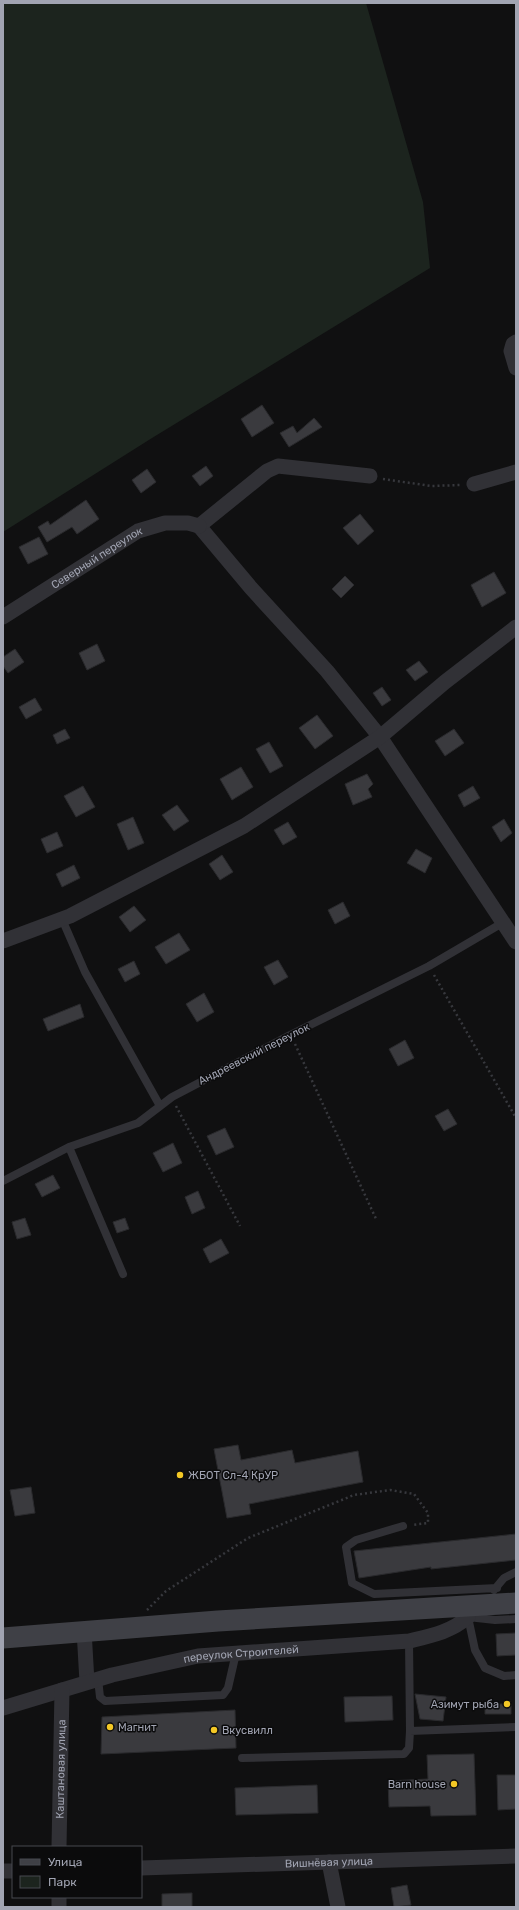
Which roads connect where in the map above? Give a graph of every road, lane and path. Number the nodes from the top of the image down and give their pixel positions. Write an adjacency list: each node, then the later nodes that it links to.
1 (516, 342): 2 (street)
2 (516, 368)
3 (516, 472): 5 (street)
4 (370, 476): 5 (path); 6 (street)
5 (474, 484)
6 (199, 526): 7 (street, Северный переулок); 9 (street)
7 (3, 617)
8 (516, 627): 9 (street)
9 (380, 737): 10 (street); 11 (street)
10 (62, 919): 12 (street); 17 (lane)
11 (504, 922): 13 (street); 14 (lane, Андреевский переулок)
12 (3, 941)
13 (516, 942)
14 (429, 966): 15 (lane, Андреевский переулок); 18 (path)
15 (290, 1035): 16 (lane, Андреевский переулок); 21 (path)
16 (172, 1097): 17 (lane, Андреевский переулок); 22 (path)
17 (160, 1106): 19 (lane, Андреевский переулок)
18 (516, 1118)
19 (69, 1147): 20 (lane, Андреевский переулок); 23 (lane)
20 (3, 1181)
21 (377, 1221)
22 (240, 1226)
23 (123, 1274)
24 (403, 1526): 26 (lane); 30 (path)
25 (516, 1572): 26 (lane)
26 (497, 1588): 28 (lane)
27 (516, 1603): 28 (main road)
28 (467, 1612): 29 (lane); 30 (main road); 33 (street, переулок Строителей); 35 (lane)
29 (516, 1619)
30 (130, 1627): 31 (main road)
31 (84, 1630): 32 (main road); 36 (street)
32 (3, 1638)
33 (409, 1642): 34 (street, переулок Строителей); 40 (lane)
34 (236, 1653): 36 (street, переулок Строителей); 36 (lane)
35 (516, 1676)
36 (93, 1681): 37 (street, переулок Строителей)
37 (62, 1690): 38 (street, переулок Строителей); 42 (street, Каштановая улица)
38 (3, 1708)
39 (516, 1727): 40 (lane)
40 (410, 1731): 41 (lane)
41 (242, 1758)
42 (59, 1846)
43 (516, 1856): 44 (street, Вишнёвая улица)
44 (329, 1862): 45 (street, Вишнёвая улица); 46 (street)
45 (142, 1868)
46 (338, 1907)

